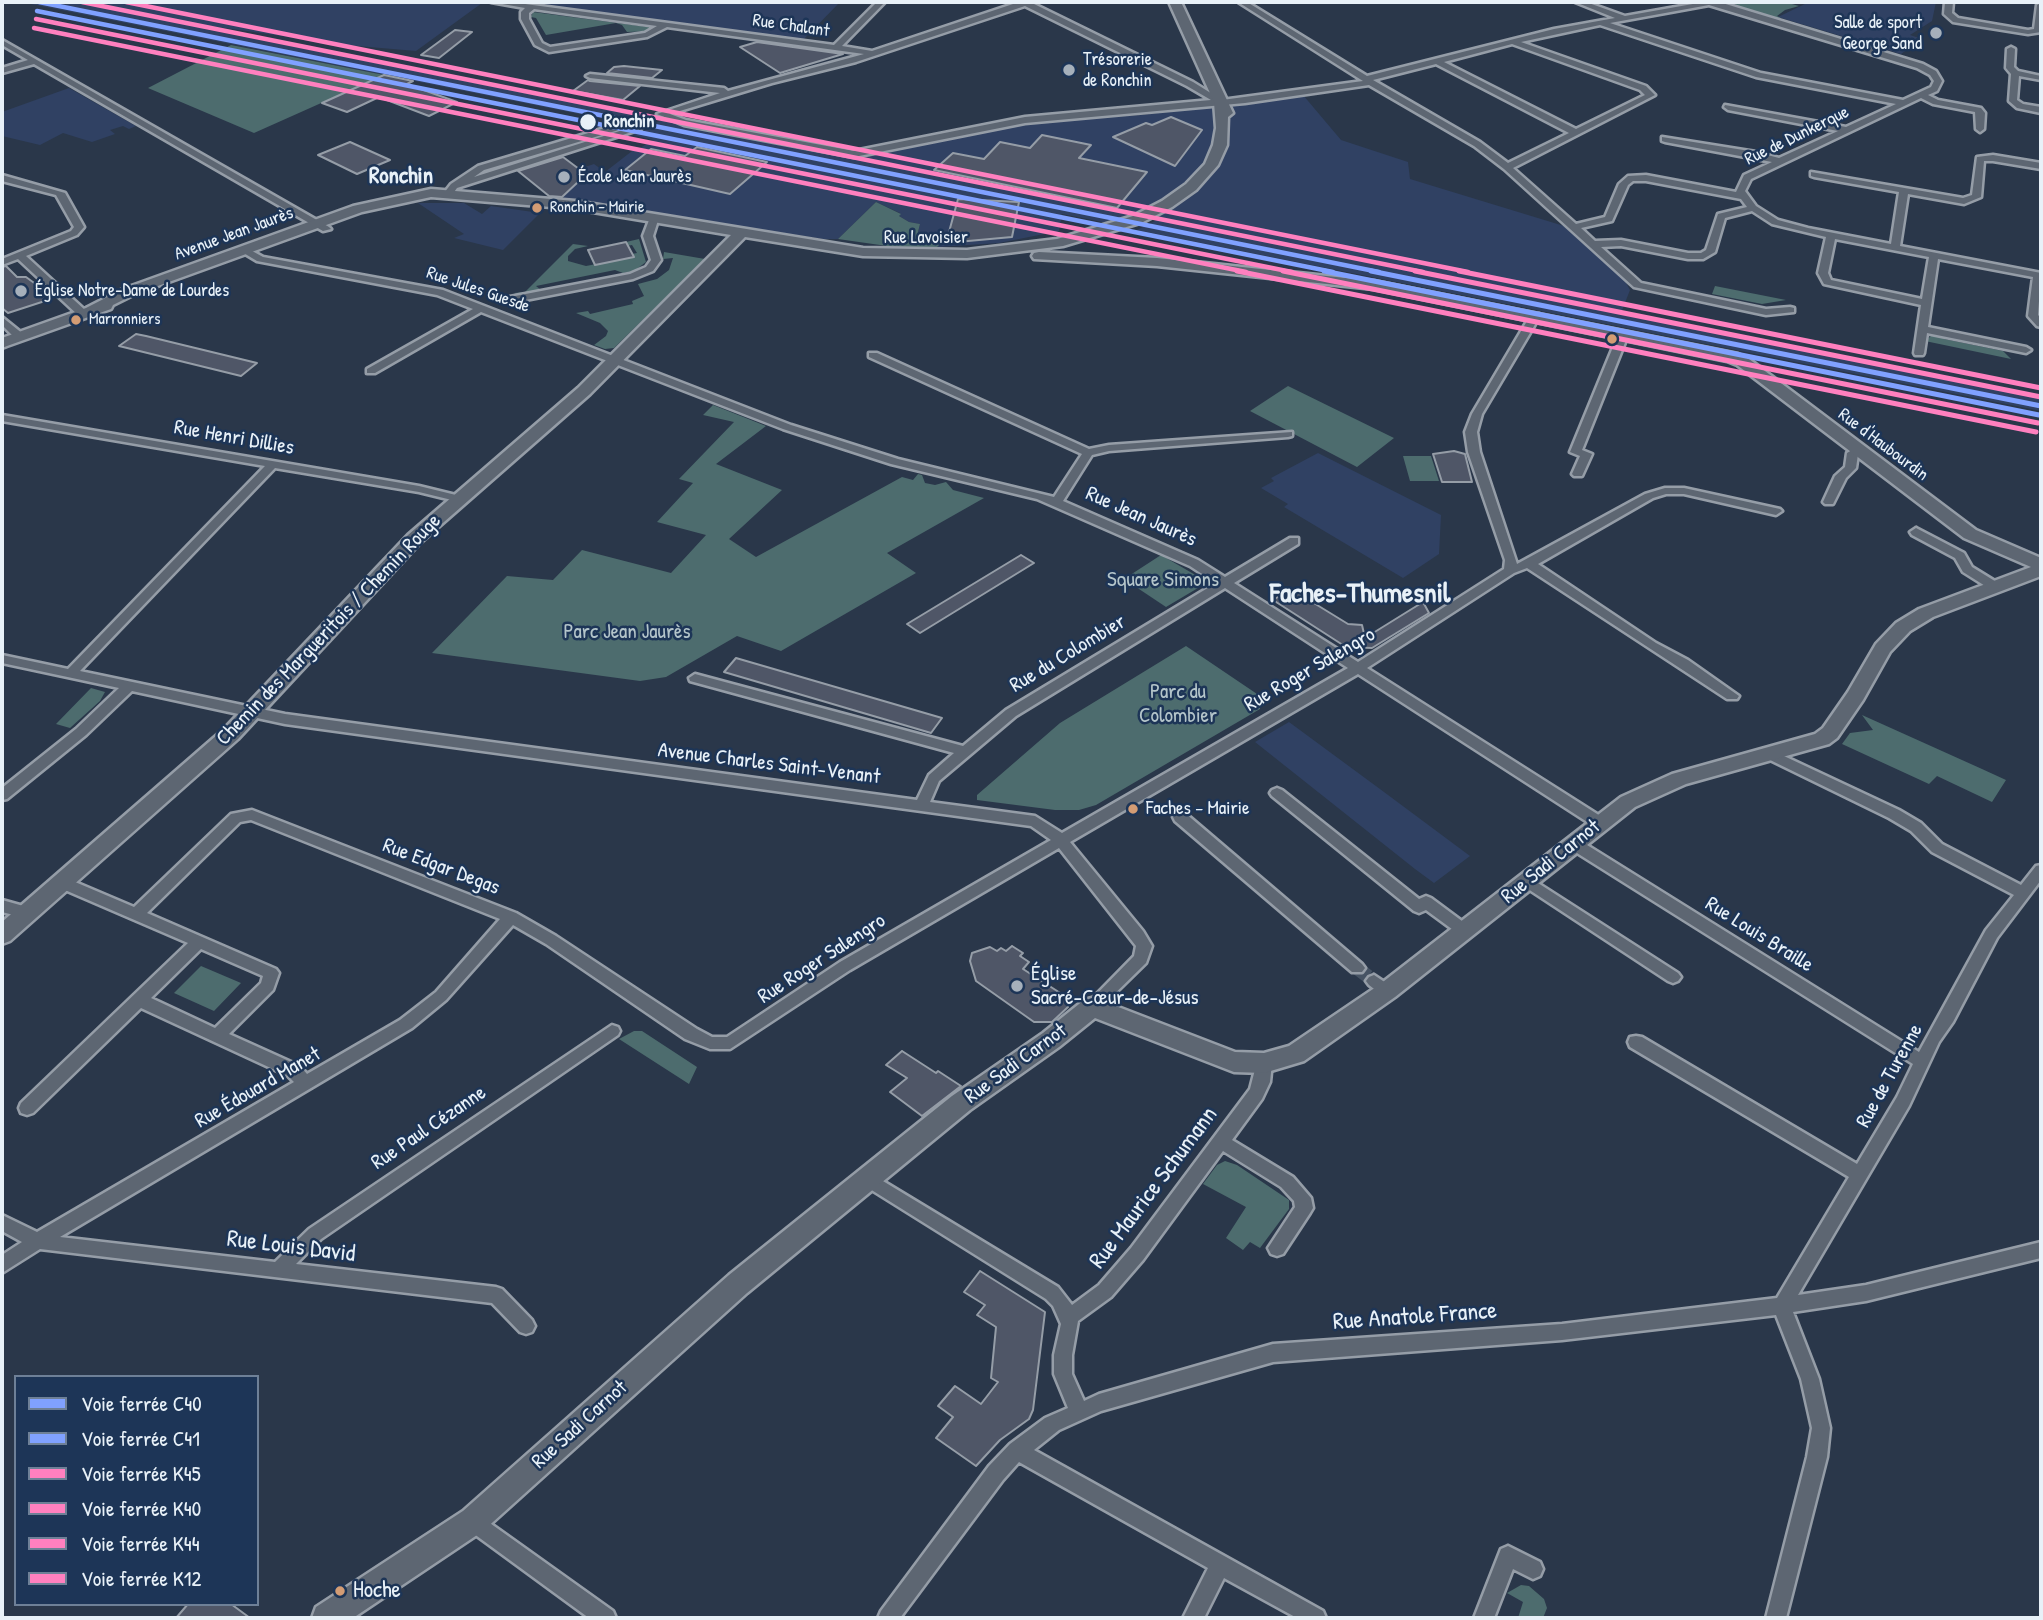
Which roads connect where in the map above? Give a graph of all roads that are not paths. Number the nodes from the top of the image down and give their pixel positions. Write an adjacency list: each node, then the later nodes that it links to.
1 (495, 2): 10 (street, Rue Chalant)
2 (881, 2): 16 (street)
3 (1026, 2): 18 (street); 29 (street)
4 (1175, 2): 29 (main road, Rue Lavoisier)
5 (1242, 2): 26 (street)
6 (1580, 2): 11 (street)
7 (1712, 2): 11 (street); 28 (street)
8 (1949, 2): 9 (street)
9 (2041, 5)
10 (532, 7): 13 (street, Rue Chalant); 13 (street)
11 (1624, 18): 12 (street)
12 (1601, 23): 15 (street); 30 (street)
13 (667, 24): 16 (street, Rue Chalant)
14 (2, 42): 19 (street)
15 (1513, 42): 20 (street); 36 (street)
16 (836, 48): 18 (street, Rue Chalant)
17 (2011, 49): 22 (street)
18 (874, 53): 24 (street)
19 (34, 61): 21 (street); 49 (street)
20 (1437, 61): 26 (street); 36 (street)
21 (2, 71)
22 (2015, 74): 25 (street); 32 (street)
23 (590, 76): 27 (street)
24 (790, 77): 27 (street); 33 (street)
25 (2041, 78)
26 (1368, 80): 29 (street); 40 (street)
27 (731, 92): 33 (street)
28 (1920, 95): 30 (street, Rue de Dunkerque); 34 (street)
29 (1220, 102): 33 (street); 47 (main road, Rue Lavoisier); 47 (main road, Rue Lavoisier)
30 (1905, 103): 35 (street, Rue de Dunkerque)
31 (1728, 107): 35 (street)
32 (2041, 110)
33 (673, 119)
34 (1980, 129)
35 (1846, 130): 38 (street, Rue de Dunkerque)
36 (1576, 133): 40 (street)
37 (1665, 139): 38 (street)
38 (1779, 161): 45 (street, Rue de Dunkerque)
39 (2041, 166): 44 (street)
40 (1507, 167): 50 (street)
41 (1814, 174): 44 (street)
42 (2, 178): 58 (street)
43 (452, 189): 43 (street, Avenue Jean Jaurès); 48 (main road, Rue Lavoisier); 49 (main road, Avenue Jean Jaurès)
44 (1904, 191): 56 (street)
45 (1742, 196): 46 (street, Rue de Dunkerque); 50 (street)
46 (1753, 208): 53 (street, Rue de Dunkerque); 55 (street)
47 (1157, 213): 51 (main road, Rue Lavoisier)
48 (653, 220): 52 (main road, Rue Lavoisier); 66 (street)
49 (323, 226): 57 (main road, Avenue Jean Jaurès)
50 (1574, 228): 55 (street)
51 (1116, 231): 54 (main road, Rue Lavoisier); 62 (main road)
52 (740, 234): 54 (main road, Rue Lavoisier); 60 (main road, Rue Lavoisier); 80 (main road, Chemin des Margueritois / Chemin Rouge)
53 (1831, 236): 56 (street, Rue de Dunkerque); 67 (street)
54 (1077, 243): 60 (main road, Rue Lavoisier); 61 (main road); 62 (main road)
55 (1592, 244): 69 (street)
56 (1895, 248): 59 (street, Rue de Dunkerque)
57 (249, 253): 68 (street, Rue Jules Guesde); 70 (main road, Avenue Jean Jaurès)
58 (19, 255): 63 (street); 70 (street)
59 (1934, 255): 65 (street, Rue de Dunkerque); 67 (street)
60 (965, 259): 61 (main road)
61 (1105, 259): 64 (main road)
62 (1131, 259): 64 (main road)
63 (2, 262)
64 (1157, 262): 71 (main road, Rue d'Haubourdin)
65 (2040, 275): 73 (street)
66 (510, 300)
67 (1926, 303): 74 (street)
68 (481, 307): 80 (street, Rue Jules Guesde); 81 (street)
69 (1790, 310)
70 (88, 311): 76 (main road, Avenue Jean Jaurès)
71 (1535, 316): 75 (main road, Rue d'Haubourdin); 96 (street)
72 (2, 320): 76 (street)
73 (2041, 324)
74 (1923, 329): 77 (street); 78 (street)
75 (1623, 335): 84 (main road, Rue d'Haubourdin); 87 (street)
76 (6, 341)
77 (2026, 350)
78 (1919, 354)
79 (873, 355): 85 (street)
80 (614, 360): 88 (main road, Chemin des Margueritois / Chemin Rouge); 89 (street, Rue Jean Jaurès)
81 (371, 371)
82 (2, 418): 86 (street, Rue Henri Dillies)
83 (1289, 434): 85 (street)
84 (1857, 450): 90 (street); 95 (main road, Rue d'Haubourdin)
85 (1088, 453): 89 (street)
86 (273, 464): 88 (street, Rue Henri Dillies); 101 (street)
87 (1578, 474)
88 (460, 499): 105 (main road, Chemin des Margueritois / Chemin Rouge)
89 (1056, 502): 97 (street, Rue Jean Jaurès)
90 (1829, 502)
91 (1776, 511): 94 (street, Rue Roger Salengro)
92 (1916, 532): 98 (street)
93 (1294, 541): 97 (street, Rue du Colombier)
94 (1529, 564): 96 (street, Rue Roger Salengro); 104 (street)
95 (2041, 567): 98 (main road, Rue Sadi Carnot)
96 (1510, 570): 100 (street, Rue Roger Salengro)
97 (1226, 583): 100 (street, Rue Jean Jaurès); 106 (street, Rue du Colombier)
98 (1994, 586): 107 (main road, Rue Sadi Carnot)
99 (2, 659): 101 (street, Avenue Charles Saint-Venant)
100 (1357, 667): 112 (street, Rue Jean Jaurès); 113 (street, Rue Roger Salengro)
101 (70, 674): 103 (street, Avenue Charles Saint-Venant)
102 (695, 678): 106 (street)
103 (129, 686): 105 (street, Avenue Charles Saint-Venant); 108 (street)
104 (1732, 696)
105 (251, 713): 110 (street, Avenue Charles Saint-Venant); 117 (main road, Chemin des Margueritois / Chemin Rouge)
106 (963, 751): 110 (street, Rue du Colombier)
107 (1769, 754): 112 (main road, Rue Sadi Carnot); 118 (street)
108 (3, 792)
109 (1277, 793): 123 (street)
110 (921, 805): 113 (street, Avenue Charles Saint-Venant)
111 (1180, 817): 126 (street)
112 (1600, 823): 114 (main road, Rue Sadi Carnot)
113 (1060, 840): 129 (street, Avenue Charles Saint-Venant); 132 (street, Rue Roger Salengro)
114 (1574, 845): 116 (main road, Rue Sadi Carnot); 134 (street, Rue Louis Braille)
115 (2041, 870): 118 (street, Rue de Turenne)
116 (1527, 881): 123 (main road, Rue Sadi Carnot); 127 (street)
117 (63, 883): 120 (main road, Chemin des Margueritois / Chemin Rouge); 121 (street)
118 (2023, 893): 134 (street, Rue de Turenne)
119 (2, 906): 120 (street)
120 (29, 913): 124 (main road, Chemin des Margueritois / Chemin Rouge)
121 (136, 914): 122 (street, Rue Edgar Degas); 125 (street)
122 (512, 917): 132 (street, Rue Edgar Degas); 136 (street, Rue Édouard Manet)
123 (1465, 931): 135 (main road, Rue Sadi Carnot)
124 (2, 935)
125 (199, 942): 128 (street); 131 (street)
126 (1357, 968)
127 (1673, 978)
128 (139, 1000): 131 (street); 137 (street)
129 (1092, 1007): 135 (main road, Rue Sadi Carnot); 140 (main road, Rue Sadi Carnot)
130 (612, 1031): 146 (street, Rue Paul Cézanne)
131 (217, 1036): 136 (street)
132 (739, 1039)
133 (1636, 1042): 139 (street)
134 (1923, 1062): 139 (street, Rue de Turenne)
135 (1264, 1063): 138 (street, Rue Maurice Schumann)
136 (306, 1084): 142 (street, Rue Édouard Manet)
137 (27, 1108)
138 (1220, 1142): 143 (street); 148 (street, Rue Maurice Schumann)
139 (1858, 1174): 147 (street, Rue de Turenne)
140 (868, 1179): 148 (street); 152 (main road, Rue Sadi Carnot)
141 (2, 1223): 142 (street, Rue Louis David)
142 (38, 1241): 145 (street, Rue Édouard Manet); 146 (street, Rue Louis David)
143 (1277, 1248)
144 (2041, 1250): 147 (street, Rue Anatole France)
145 (2, 1265)
146 (278, 1270): 149 (street, Rue Louis David)
147 (1782, 1307): 150 (street, Rue Anatole France); 161 (street)
148 (1069, 1317): 150 (street)
149 (526, 1326)
150 (1079, 1410): 151 (street, Rue Anatole France)
151 (1017, 1451): 153 (street); 157 (street, Rue Anatole France)
152 (473, 1521): 155 (main road, Rue Sadi Carnot); 156 (street)
153 (1220, 1565): 158 (street); 159 (street)
154 (1533, 1569): 160 (street)
155 (327, 1618)
156 (606, 1618)
157 (888, 1618)
158 (1193, 1618)
159 (1316, 1618)
160 (1484, 1618)
161 (1776, 1618)

